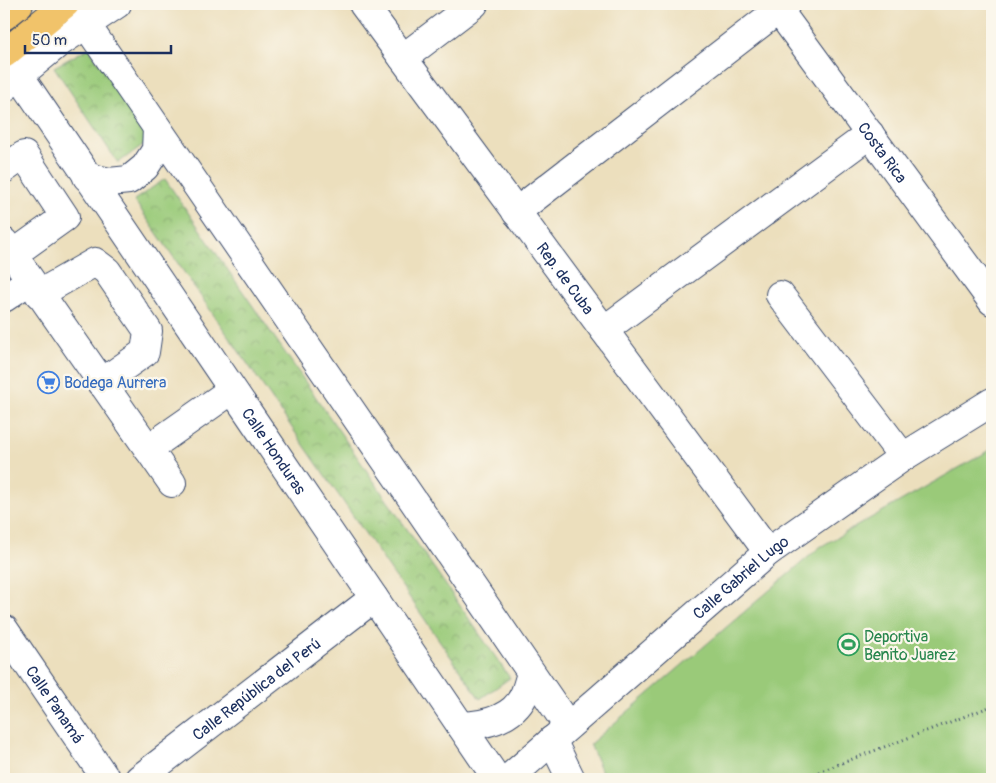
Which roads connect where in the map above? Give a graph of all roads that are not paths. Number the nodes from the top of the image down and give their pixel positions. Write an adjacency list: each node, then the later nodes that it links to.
1 (19, 4): 8 (main road)
2 (65, 4): 10 (main road)
3 (117, 4): 7 (street)
4 (363, 4): 9 (street, Rep. de Cuba)
5 (474, 4): 9 (street)
6 (779, 5): 12 (street, Costa Rica); 15 (street)
7 (79, 14): 10 (street); 11 (street)
8 (4, 16)
9 (403, 58): 15 (street, Rep. de Cuba)
10 (8, 68): 14 (street, Calle Honduras)
11 (157, 128): 14 (street); 31 (street)
12 (870, 134): 20 (street, Costa Rica); 21 (street)
13 (4, 169): 16 (street)
14 (87, 177): 23 (street, Calle Honduras)
15 (516, 212): 21 (street, Rep. de Cuba)
16 (8, 248): 17 (street)
17 (34, 287): 19 (street); 22 (street); 22 (street)
18 (780, 294): 26 (street)
19 (4, 298)
20 (992, 301)
21 (604, 330): 28 (street, Rep. de Cuba)
22 (101, 383): 25 (street)
23 (232, 390): 25 (street); 29 (street, Calle Honduras)
24 (992, 402): 26 (street, Calle Gabriel Lugo)
25 (148, 449): 27 (street)
26 (903, 457): 28 (street, Calle Gabriel Lugo)
27 (172, 483)
28 (768, 552): 33 (street, Calle Gabriel Lugo)
29 (374, 598): 32 (street, Calle Honduras); 35 (street, Calle República del Perú)
30 (4, 629): 34 (street, Calle Panamá)
31 (531, 673): 32 (street); 33 (street)
32 (461, 726): 36 (street, Calle Honduras)
33 (560, 733): 37 (street, Calle Gabriel Lugo); 38 (street)
34 (106, 779)
35 (139, 779)
36 (497, 779)
37 (508, 779)
38 (570, 779)

